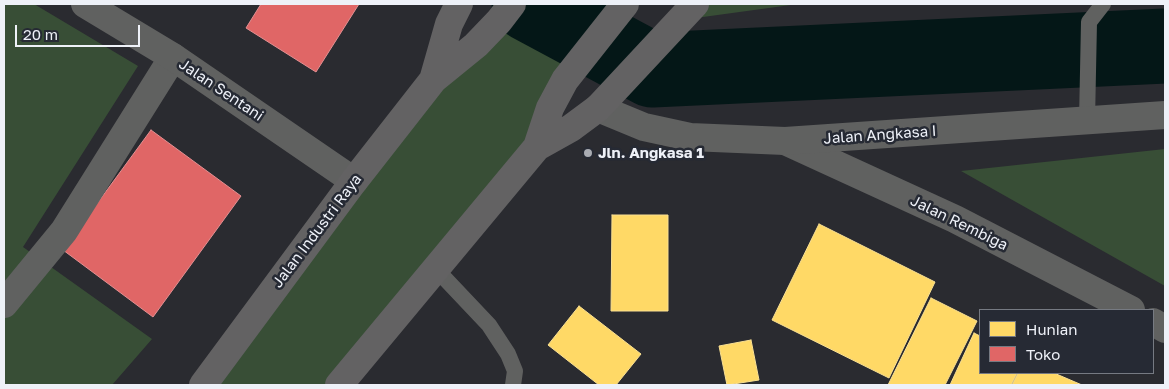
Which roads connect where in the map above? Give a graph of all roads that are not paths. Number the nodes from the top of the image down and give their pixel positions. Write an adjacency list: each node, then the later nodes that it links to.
1 (85, 4): 7 (street, Jalan Sentani)
2 (460, 4): 8 (main road, Jalan Industri Raya)
3 (626, 4): 13 (main road)
4 (1103, 4): 11 (lane)
5 (688, 12): 9 (main road)
6 (505, 13): 8 (main road, Jalan Industri Raya)
7 (173, 57): 14 (street, Jalan Sentani); 16 (street)
8 (433, 80): 14 (main road, Jalan Industri Raya)
9 (598, 108): 12 (street, Jalan Angkasa I); 13 (main road)
10 (1165, 115): 11 (street, Jalan Angkasa I)
11 (1087, 121): 12 (street, Jalan Angkasa I)
12 (785, 141): 17 (street, Jalan Rembiga)
13 (537, 147): 15 (main road)
14 (354, 181): 20 (main road, Jalan Industri Raya)
15 (436, 269): 21 (main road); 22 (lane)
16 (4, 304)
17 (1129, 309)
18 (1154, 323): 19 (street)
19 (1165, 329)
20 (203, 385)
21 (339, 385)
22 (513, 385)

